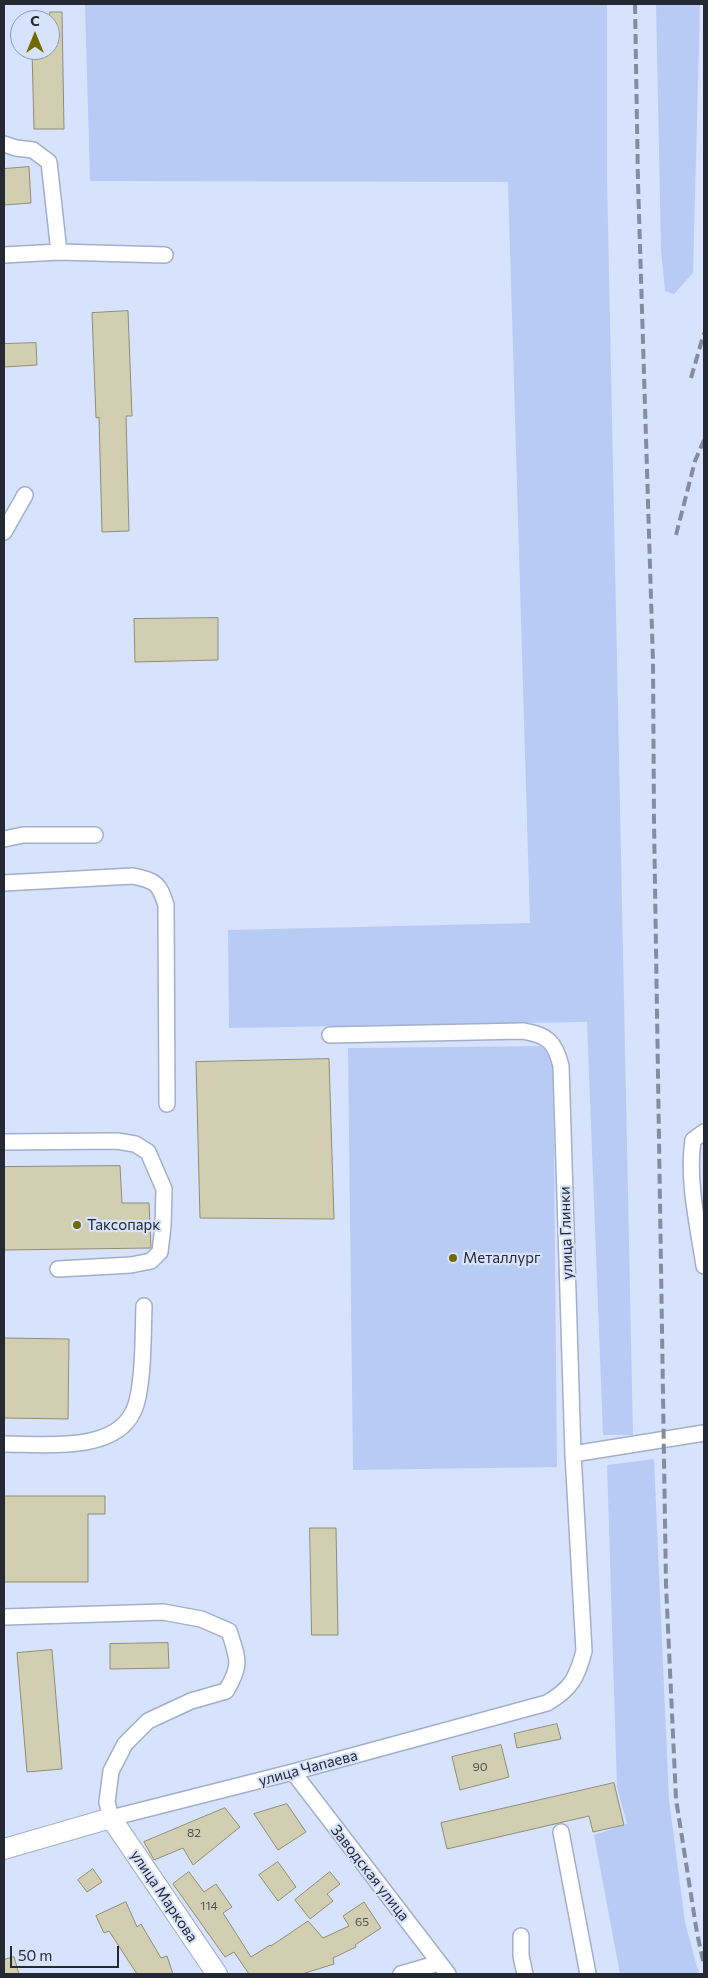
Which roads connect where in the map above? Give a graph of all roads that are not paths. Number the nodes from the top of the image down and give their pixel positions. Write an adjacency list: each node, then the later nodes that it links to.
1 (4, 144): 2 (street)
2 (59, 252): 3 (street); 4 (street)
3 (4, 254)
4 (165, 255)
5 (25, 496): 6 (street)
6 (4, 532)
7 (94, 834): 8 (street)
8 (4, 840)
9 (4, 883): 11 (street)
10 (330, 1035): 19 (street, улица Глинки)
11 (167, 1104)
12 (704, 1132): 14 (street)
13 (4, 1142): 15 (street)
14 (704, 1266)
15 (58, 1268)
16 (144, 1306): 18 (street)
17 (704, 1433): 19 (street)
18 (4, 1444)
19 (572, 1454): 21 (street, улица Глинки)
20 (4, 1617): 23 (street)
21 (584, 1651): 22 (street, улица Чапаева)
22 (293, 1772): 23 (street, улица Чапаева); 27 (street, Заводская улица)
23 (112, 1818): 25 (main road, улица Чапаева); 28 (main road, улица Маркова)
24 (561, 1832): 31 (street)
25 (4, 1850)
26 (521, 1936): 30 (street)
27 (443, 1969): 29 (street)
28 (217, 1974)
29 (401, 1974)
30 (525, 1974)
31 (588, 1974)

